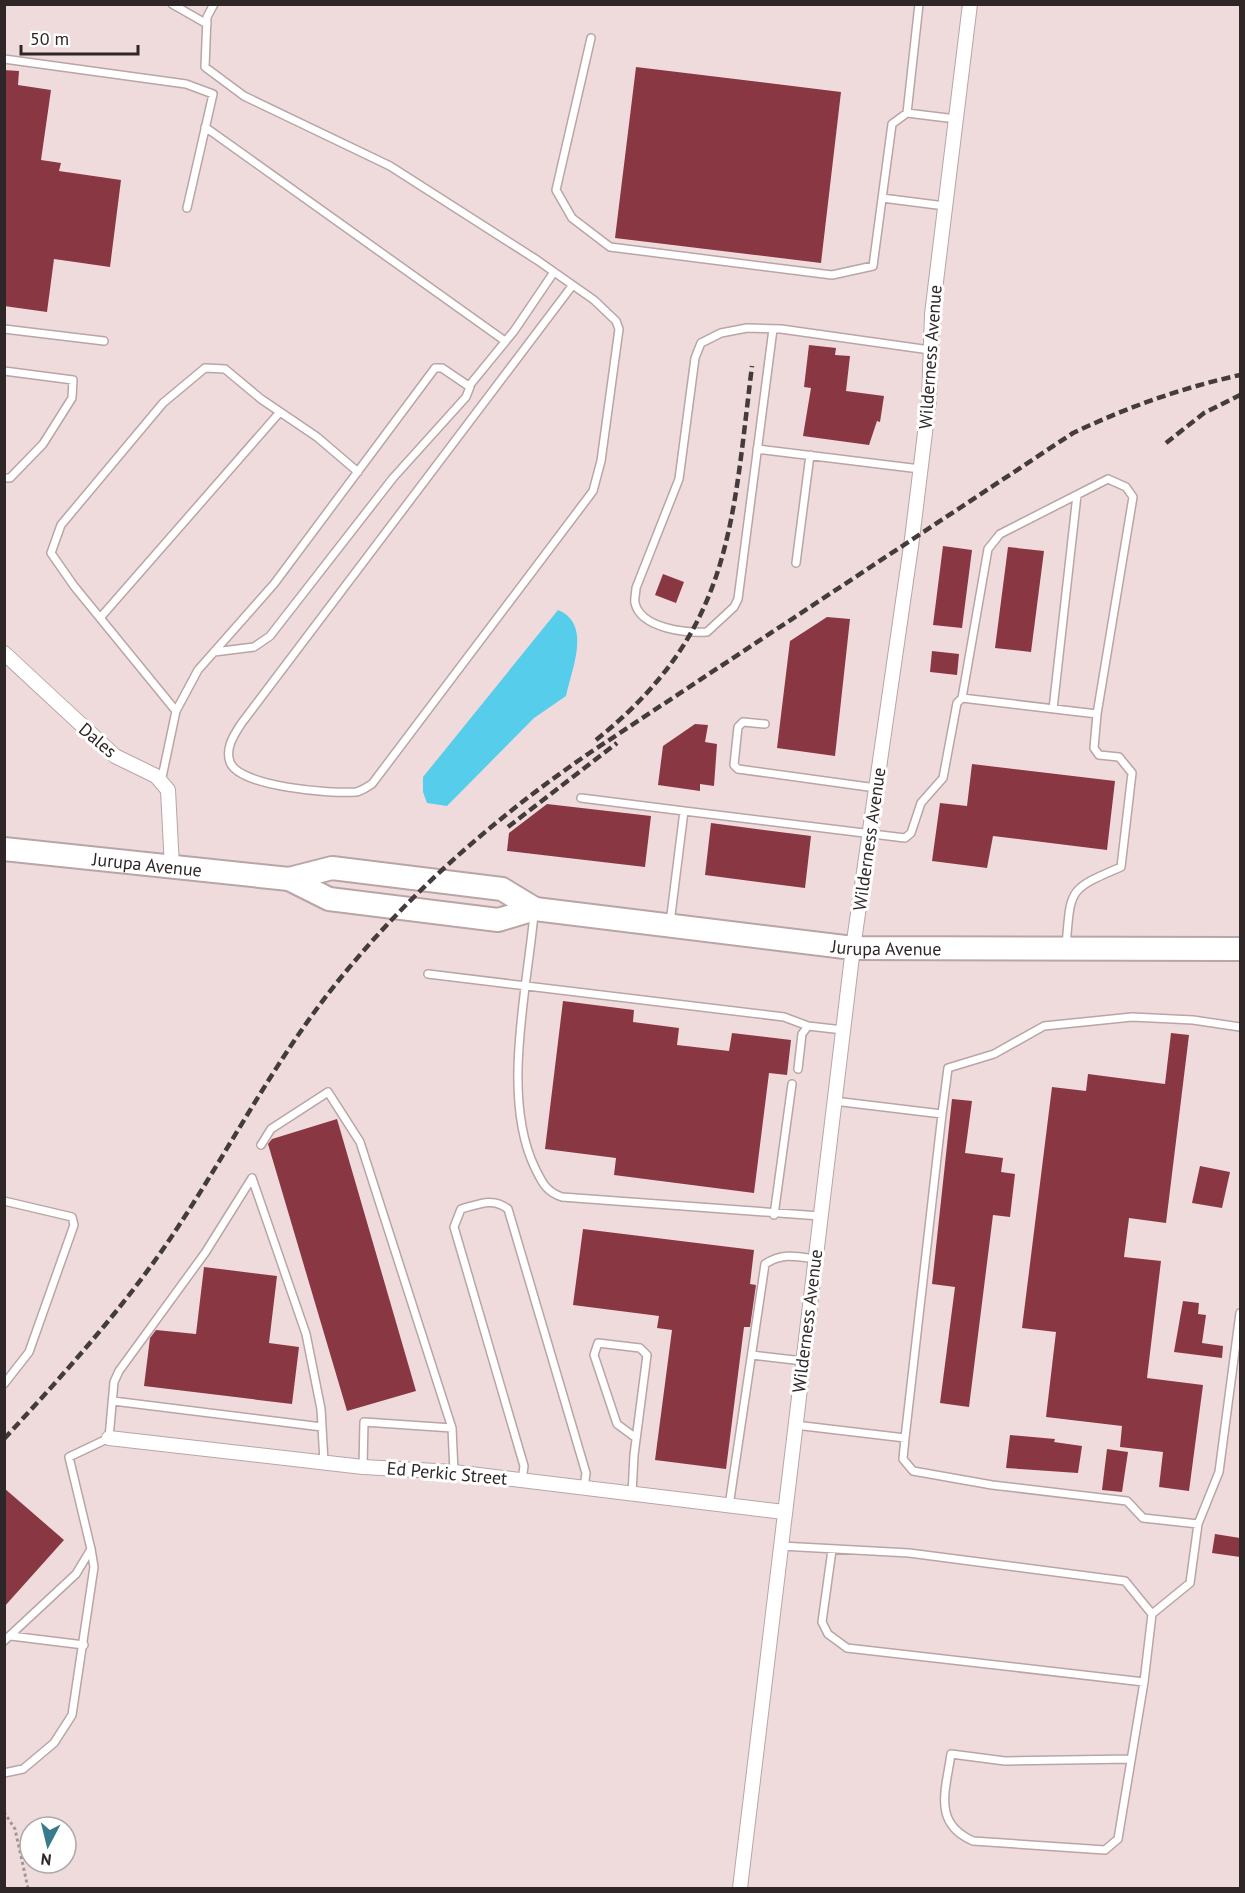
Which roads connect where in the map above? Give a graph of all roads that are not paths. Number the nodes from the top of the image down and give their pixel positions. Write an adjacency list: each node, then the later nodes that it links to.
1 (172, 4): 5 (lane)
2 (214, 4): 5 (lane)
3 (919, 4): 8 (lane)
4 (970, 4): 9 (street, Wilderness Avenue)
5 (207, 24): 14 (lane)
6 (591, 38): 11 (lane)
7 (4, 59): 10 (lane)
8 (906, 113): 9 (lane); 11 (lane)
9 (956, 119): 12 (street, Wilderness Avenue)
10 (205, 127): 13 (lane); 19 (lane)
11 (882, 198): 12 (lane)
12 (945, 207): 20 (street, Wilderness Avenue)
13 (187, 208)
14 (554, 272): 15 (lane); 19 (lane)
15 (572, 286): 15 (lane)
16 (4, 329): 18 (lane)
17 (773, 329): 20 (lane); 24 (lane); 24 (lane)
18 (104, 341)
19 (505, 341): 22 (lane)
20 (930, 350): 26 (street, Wilderness Avenue)
21 (4, 372): 28 (lane)
22 (469, 386): 27 (lane); 32 (lane)
23 (280, 412): 27 (lane); 31 (lane); 31 (lane)
24 (757, 449): 25 (lane)
25 (810, 455): 26 (lane); 30 (lane)
26 (920, 469): 40 (street, Wilderness Avenue)
27 (358, 472): 32 (lane)
28 (4, 477)
29 (1077, 495): 34 (lane); 35 (lane); 37 (lane)
30 (796, 563)
31 (100, 618): 36 (lane)
32 (214, 652): 36 (lane)
33 (4, 653): 39 (street, Dales)
34 (962, 698): 35 (lane); 43 (lane)
35 (1053, 709): 37 (lane)
36 (176, 711): 39 (lane)
37 (1097, 714): 50 (lane)
38 (765, 724): 40 (lane)
39 (161, 782): 45 (street)
40 (876, 788): 43 (street, Wilderness Avenue)
41 (581, 798): 42 (lane)
42 (684, 811): 43 (lane); 48 (lane)
43 (870, 836): 49 (street, Wilderness Avenue)
44 (5, 853): 45 (main road, Jurupa Avenue)
45 (172, 867): 46 (main road, Jurupa Avenue)
46 (289, 879): 47 (main road, Jurupa Avenue); 47 (main road, Jurupa Avenue)
47 (535, 909): 48 (main road, Jurupa Avenue); 53 (lane)
48 (669, 925): 49 (main road, Jurupa Avenue)
49 (853, 948): 50 (main road, Jurupa Avenue); 56 (street, Wilderness Avenue)
50 (1066, 949): 51 (main road, Jurupa Avenue)
51 (1240, 949)
52 (428, 974): 53 (lane)
53 (527, 986): 54 (lane); 63 (lane)
54 (808, 1026): 56 (lane); 57 (lane)
55 (1240, 1027): 60 (lane)
56 (843, 1030): 59 (street, Wilderness Avenue)
57 (798, 1069)
58 (792, 1084): 63 (lane)
59 (834, 1101): 60 (lane); 64 (street, Wilderness Avenue)
60 (942, 1114): 76 (lane)
61 (261, 1145): 73 (lane)
62 (4, 1201): 69 (lane)
63 (774, 1215): 64 (lane)
64 (820, 1216): 65 (street, Wilderness Avenue)
65 (815, 1259): 67 (lane); 68 (street, Wilderness Avenue)
66 (1240, 1313): 85 (lane)
67 (752, 1355): 68 (lane); 83 (lane)
68 (803, 1360): 71 (street, Wilderness Avenue)
69 (4, 1384)
70 (113, 1401): 72 (lane); 72 (lane); 74 (lane)
71 (795, 1425): 76 (lane); 84 (street, Wilderness Avenue)
72 (322, 1427): 77 (lane)
73 (452, 1428): 78 (lane); 79 (lane)
74 (109, 1438): 77 (street, Ed Perkic Street); 87 (lane)
75 (636, 1438): 75 (lane); 82 (lane)
76 (905, 1438): 85 (lane)
77 (324, 1462): 78 (street, Ed Perkic Street)
78 (363, 1467): 79 (street, Ed Perkic Street)
79 (454, 1472): 80 (street, Ed Perkic Street)
80 (522, 1480): 81 (street, Ed Perkic Street); 81 (lane)
81 (585, 1488): 82 (street, Ed Perkic Street)
82 (632, 1494): 83 (street, Ed Perkic Street)
83 (729, 1506): 84 (street, Ed Perkic Street)
84 (784, 1512): 86 (street, Wilderness Avenue)
85 (1198, 1524): 89 (lane)
86 (781, 1546): 88 (lane); 96 (street, Wilderness Avenue)
87 (91, 1549): 90 (lane); 92 (lane)
88 (832, 1550): 89 (lane); 93 (lane)
89 (1152, 1614): 93 (lane)
90 (11, 1636): 91 (lane); 92 (lane)
91 (4, 1641)
92 (84, 1645): 95 (lane)
93 (1144, 1682): 94 (lane)
94 (1131, 1759): 94 (lane)
95 (4, 1773)
96 (740, 1888)

